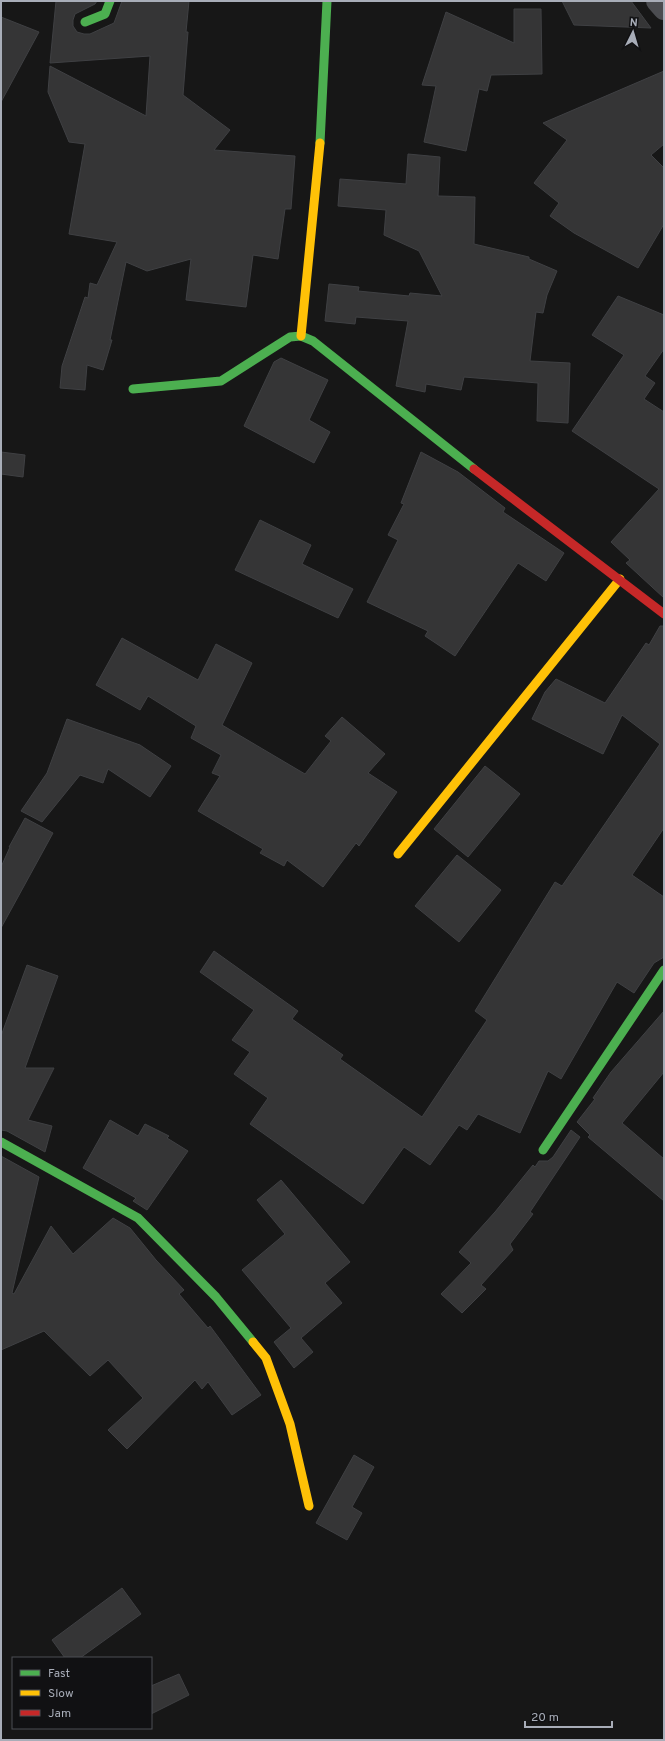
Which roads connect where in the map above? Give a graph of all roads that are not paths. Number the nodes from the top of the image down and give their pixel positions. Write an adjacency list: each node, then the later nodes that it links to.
1 (110, 1): 5 (street)
2 (327, 1): 6 (street)
3 (657, 1): 4 (street)
4 (664, 9)
5 (85, 22)
6 (301, 336): 7 (street); 8 (street)
7 (133, 389)
8 (620, 579): 9 (street); 10 (street)
9 (664, 614)
10 (398, 854)
11 (664, 970): 13 (street)
12 (1, 1142): 14 (street)
13 (543, 1150)
14 (309, 1506)

